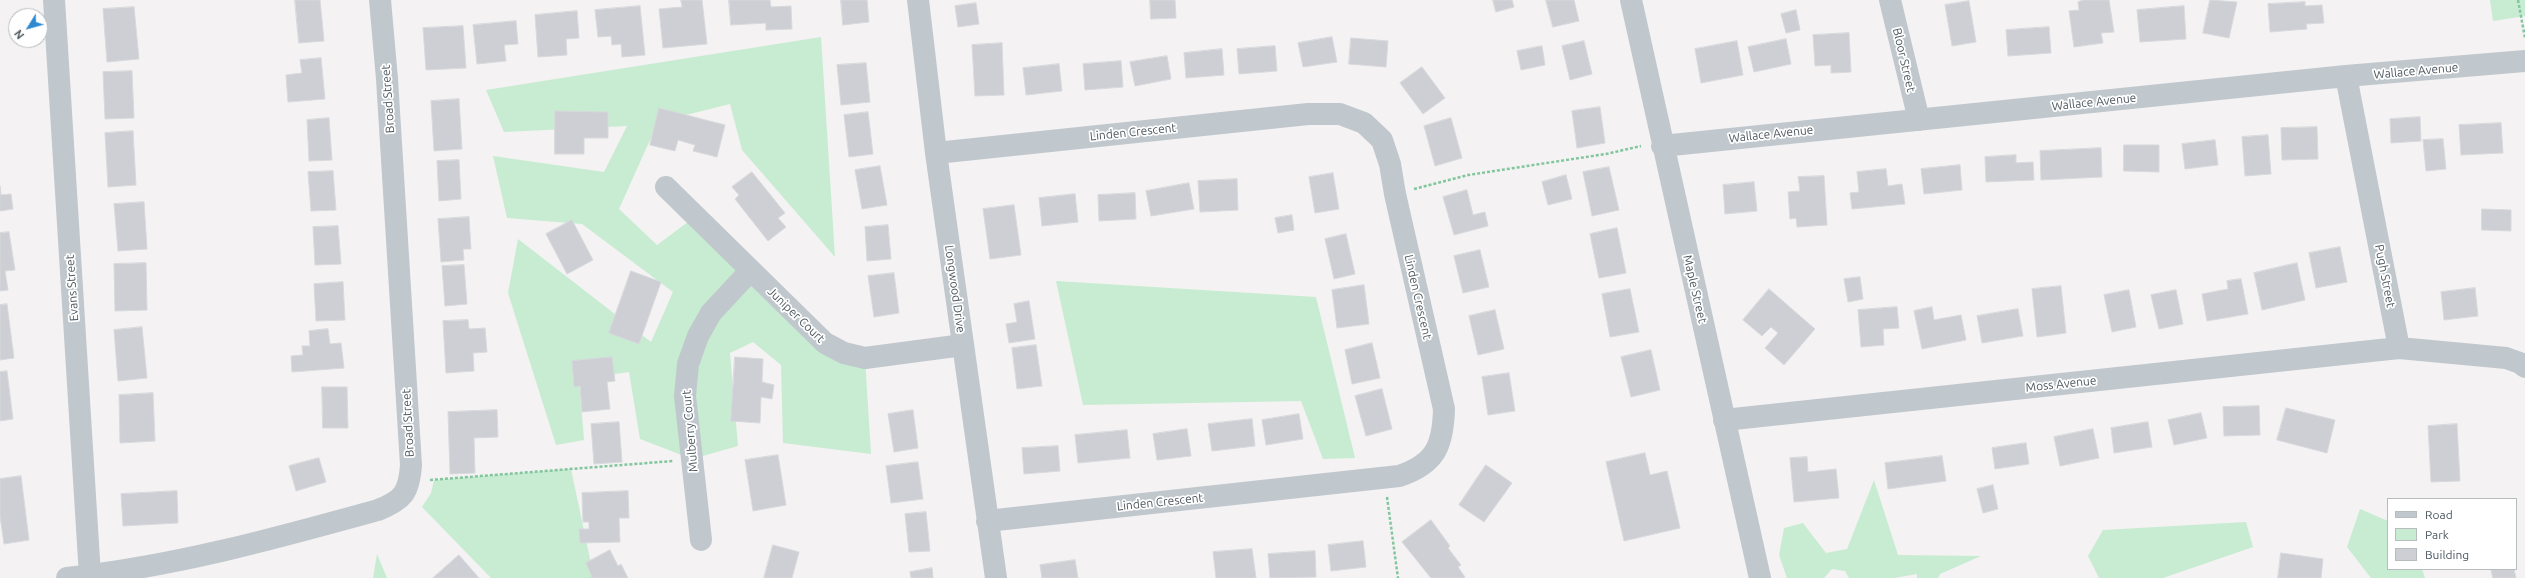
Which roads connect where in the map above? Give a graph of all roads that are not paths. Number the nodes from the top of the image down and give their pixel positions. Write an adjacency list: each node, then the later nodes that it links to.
1 (54, 0): 19 (street, Evans Street)
2 (380, 0): 19 (street, Broad Street)
3 (918, 0): 10 (street, Longwood Drive)
4 (1631, 0): 9 (street, Maple Street)
5 (1890, 0): 8 (street, Bloor Street)
6 (2525, 61): 7 (street, Wallace Avenue)
7 (2346, 76): 8 (street, Wallace Avenue); 14 (street, Pugh Street)
8 (1919, 120): 9 (street, Wallace Avenue)
9 (1662, 146): 16 (street, Maple Street)
10 (936, 153): 13 (street, Longwood Drive); 17 (street, Linden Crescent)
11 (666, 187): 12 (street, Juniper Court)
12 (750, 271): 13 (street, Juniper Court); 18 (street, Mulberry Court)
13 (963, 345): 17 (street, Longwood Drive)
14 (2399, 348): 15 (street); 16 (street, Moss Avenue)
15 (2525, 368)
16 (1724, 420): 22 (street, Maple Street)
17 (987, 521): 21 (street, Longwood Drive)
18 (702, 540)
19 (90, 576): 20 (street)
20 (67, 578)
21 (996, 578)
22 (1760, 578)

